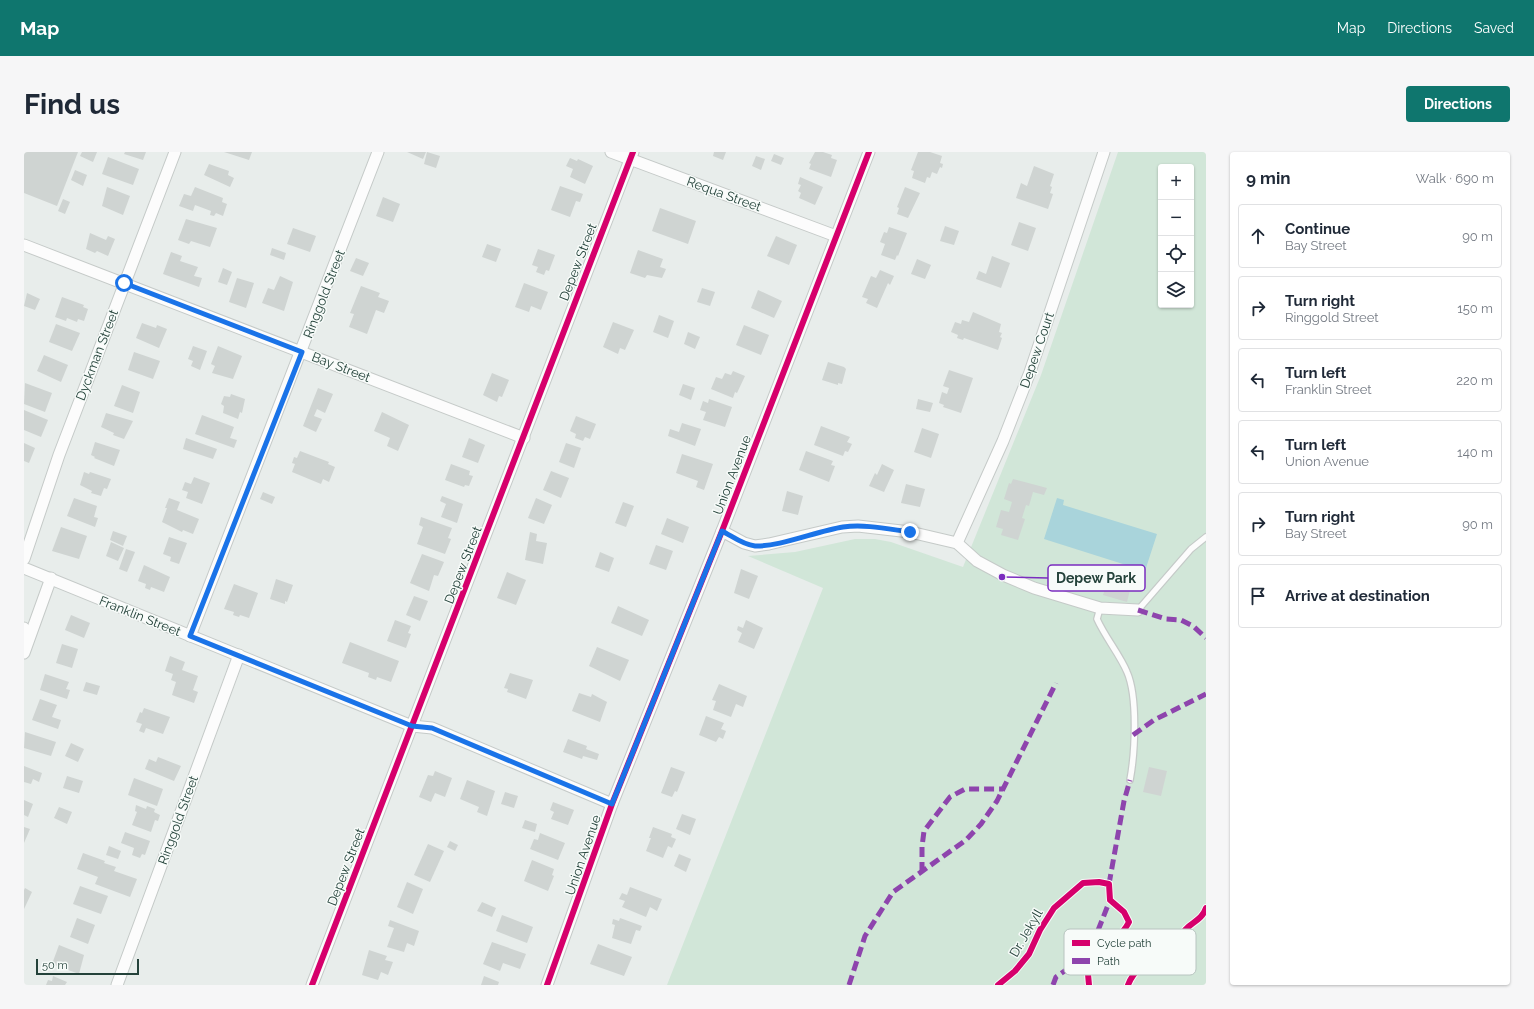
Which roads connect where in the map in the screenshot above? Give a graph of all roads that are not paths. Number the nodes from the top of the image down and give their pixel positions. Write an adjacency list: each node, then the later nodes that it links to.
1 (175, 152): 9 (street, Dyckman Street)
2 (378, 152): 10 (street, Ringgold Street)
3 (611, 152): 6 (street, Requa Street)
4 (869, 152): 7 (street, Union Avenue)
5 (1104, 152): 14 (street, Depew Court)
6 (631, 156): 7 (street, Requa Street); 11 (street, Depew Street)
7 (836, 236): 12 (street, Union Avenue)
8 (24, 245): 9 (street, Bay Street)
9 (124, 283): 10 (street, Bay Street); 15 (street, Dyckman Street)
10 (302, 352): 11 (street, Bay Street); 21 (street, Ringgold Street)
11 (524, 438): 24 (street, Depew Street)
12 (722, 531): 14 (street); 26 (street, Union Avenue)
13 (1206, 537): 19 (lane)
14 (957, 543): 18 (street)
15 (24, 559)
16 (24, 568): 17 (street, Franklin Street)
17 (51, 578): 21 (street, Franklin Street); 22 (street)
18 (1100, 608): 19 (street); 25 (lane)
19 (1138, 610)
20 (24, 628): 22 (street)
21 (190, 636): 23 (street, Franklin Street)
22 (24, 651)
23 (239, 656): 24 (street, Franklin Street); 27 (street, Ringgold Street)
24 (412, 726): 26 (street, Franklin Street); 28 (street, Depew Street)
25 (1130, 780)
26 (612, 804): 29 (street, Union Avenue)
27 (117, 985)
28 (312, 985)
29 (547, 985)

